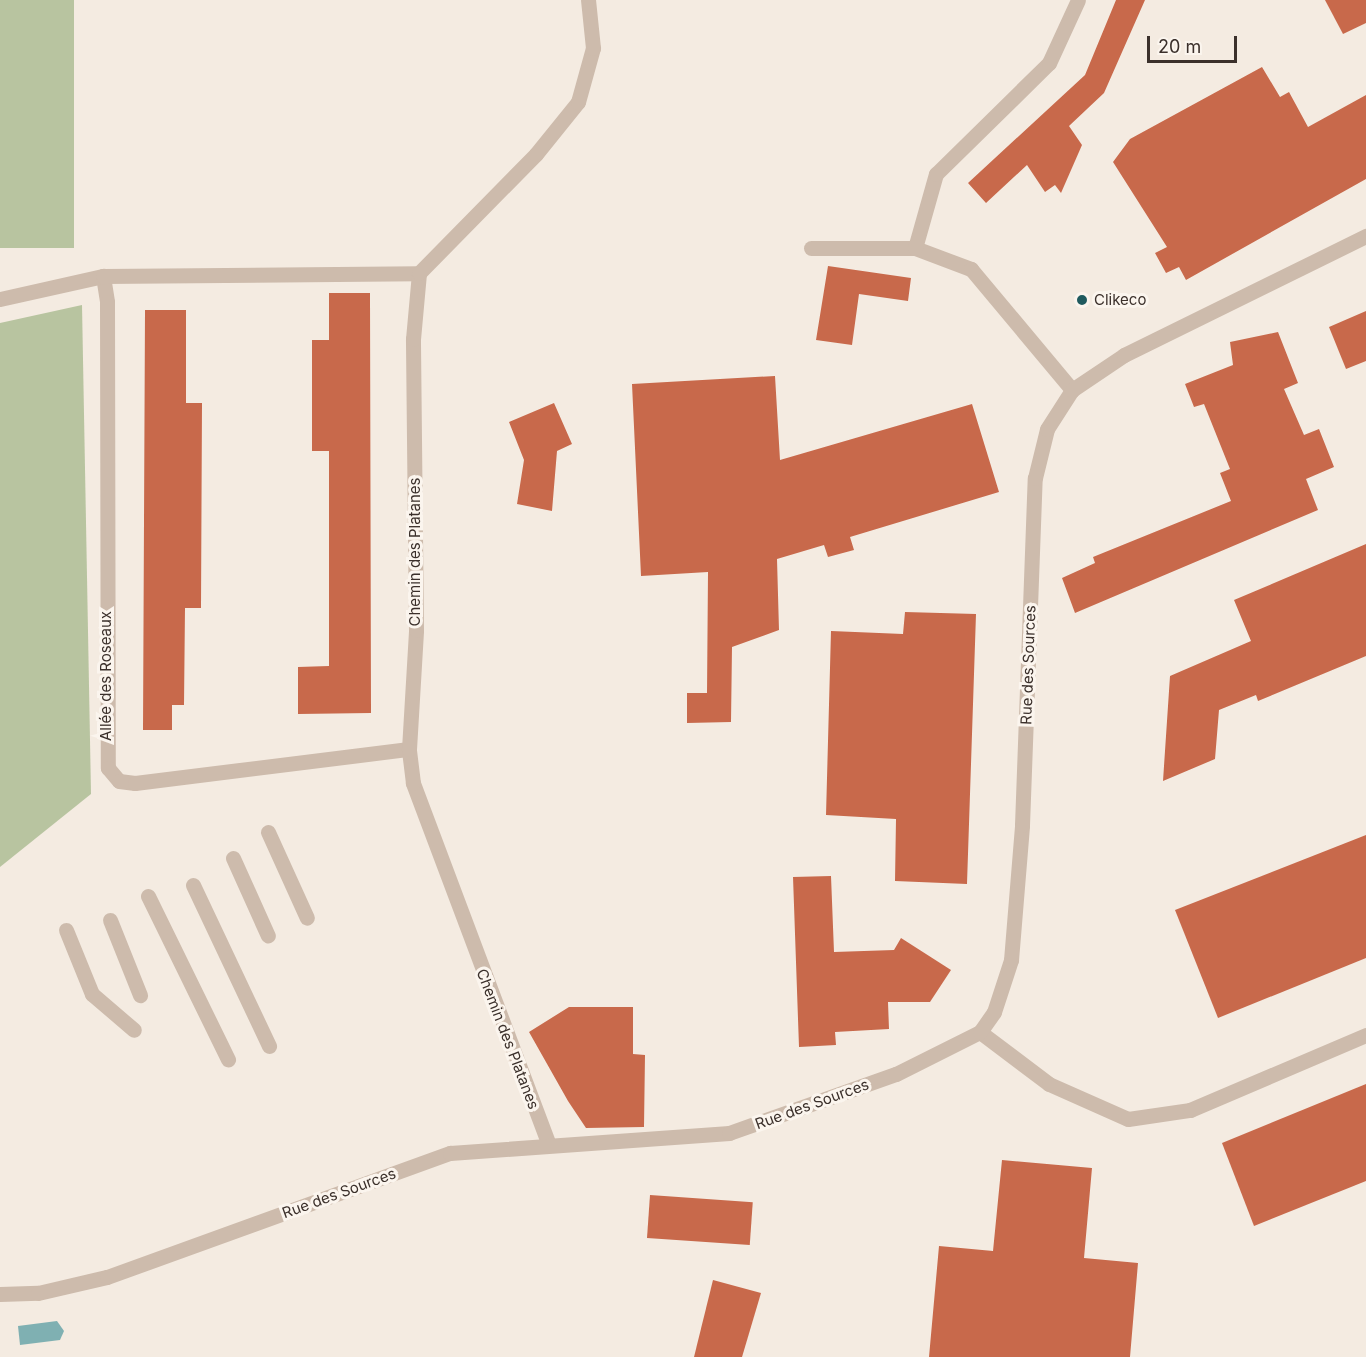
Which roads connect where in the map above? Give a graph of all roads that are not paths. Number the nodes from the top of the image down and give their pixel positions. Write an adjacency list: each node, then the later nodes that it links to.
1 (588, 0): 6 (street)
2 (1078, 0): 5 (street)
3 (1366, 236): 9 (street, Rue des Sources)
4 (811, 248): 5 (street)
5 (915, 248): 9 (street)
6 (419, 273): 7 (street); 10 (street, Chemin des Platanes)
7 (103, 276): 8 (street); 10 (street, Allée des Roseaux)
8 (0, 299)
9 (1072, 390): 21 (street, Rue des Sources)
10 (409, 749): 25 (street, Chemin des Platanes)
11 (268, 832): 15 (street)
12 (234, 858): 18 (street)
13 (193, 885): 23 (street)
14 (148, 896): 24 (street)
15 (307, 918)
16 (110, 920): 19 (street)
17 (66, 930): 20 (street)
18 (268, 936)
19 (140, 995)
20 (134, 1030)
21 (980, 1032): 22 (street); 25 (street, Rue des Sources)
22 (1366, 1035)
23 (269, 1046)
24 (228, 1059)
25 (549, 1145): 26 (street, Rue des Sources)
26 (0, 1294)

